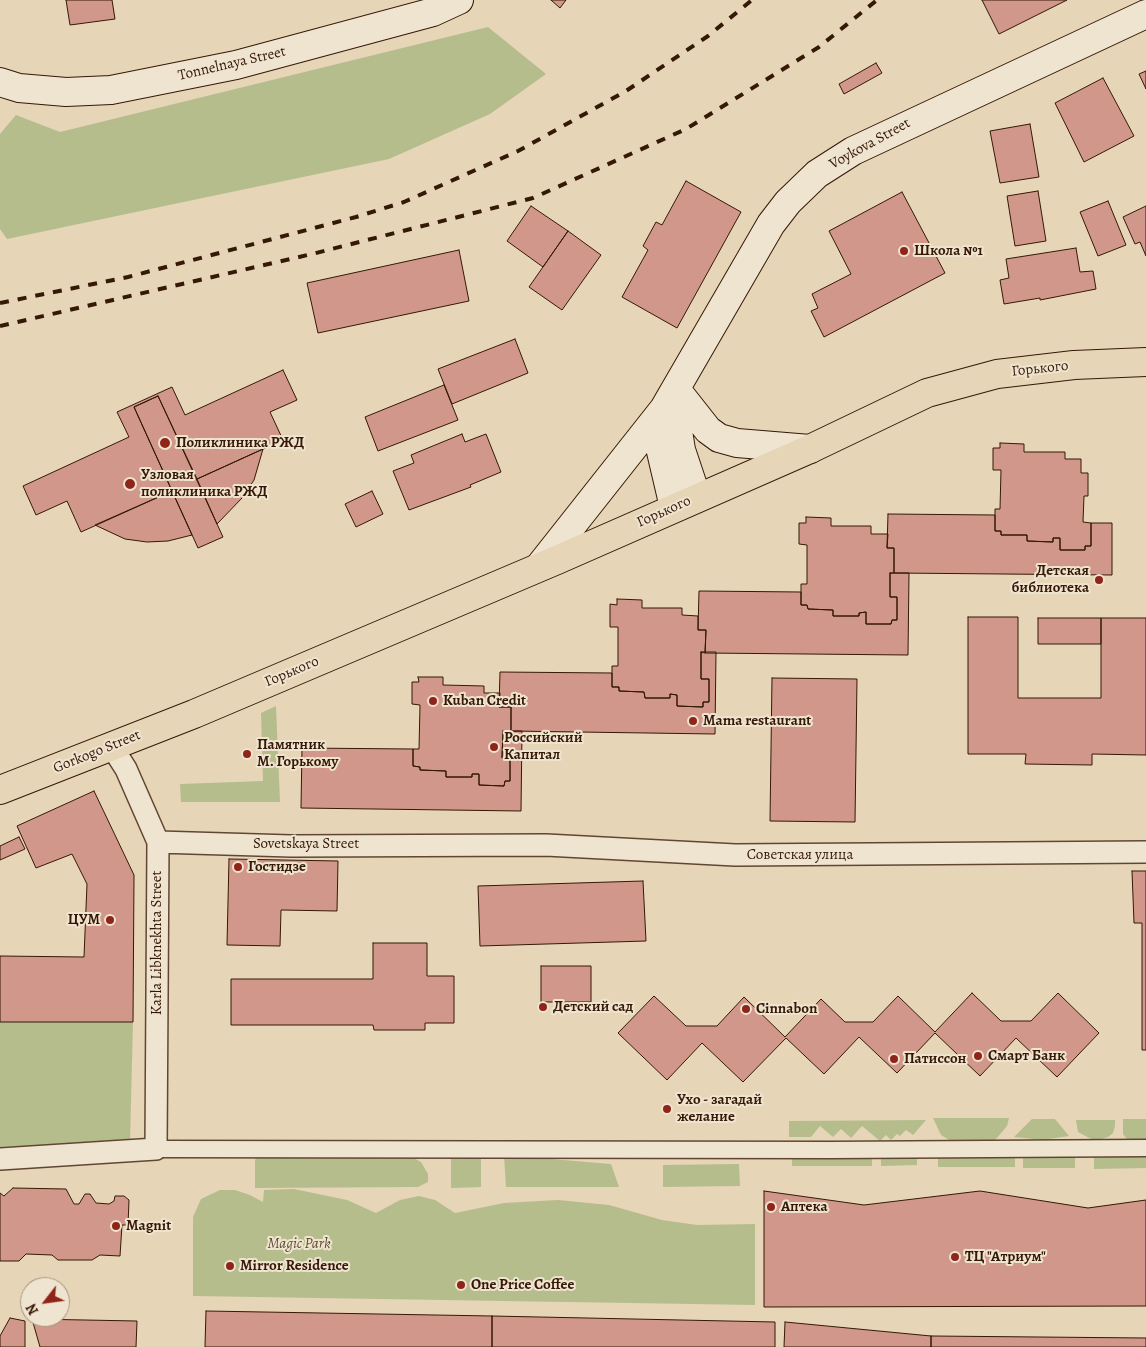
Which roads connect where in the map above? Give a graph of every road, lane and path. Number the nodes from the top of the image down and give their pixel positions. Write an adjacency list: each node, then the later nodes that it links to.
1 (459, 0): 3 (main road, Tonnelnaya Street)
2 (1146, 14): 5 (main road, Voykova Street)
3 (0, 82)
4 (1146, 362): 6 (main road, Горького)
5 (677, 393): 6 (main road); 7 (main road); 8 (main road)
6 (810, 449): 7 (main road, Горького)
7 (685, 502): 8 (main road, Горького)
8 (539, 567): 9 (main road, Горького)
9 (194, 714): 10 (main road, Gorkogo Street)
10 (112, 747): 11 (main road, Gorkogo Street); 12 (street, Karla Libknekhta Street)
11 (0, 790)
12 (158, 842): 13 (street, Sovetskaya Street); 15 (street, Karla Libknekhta Street)
13 (1146, 852)
14 (1146, 1148): 15 (street)
15 (156, 1149): 16 (street)
16 (0, 1159)

